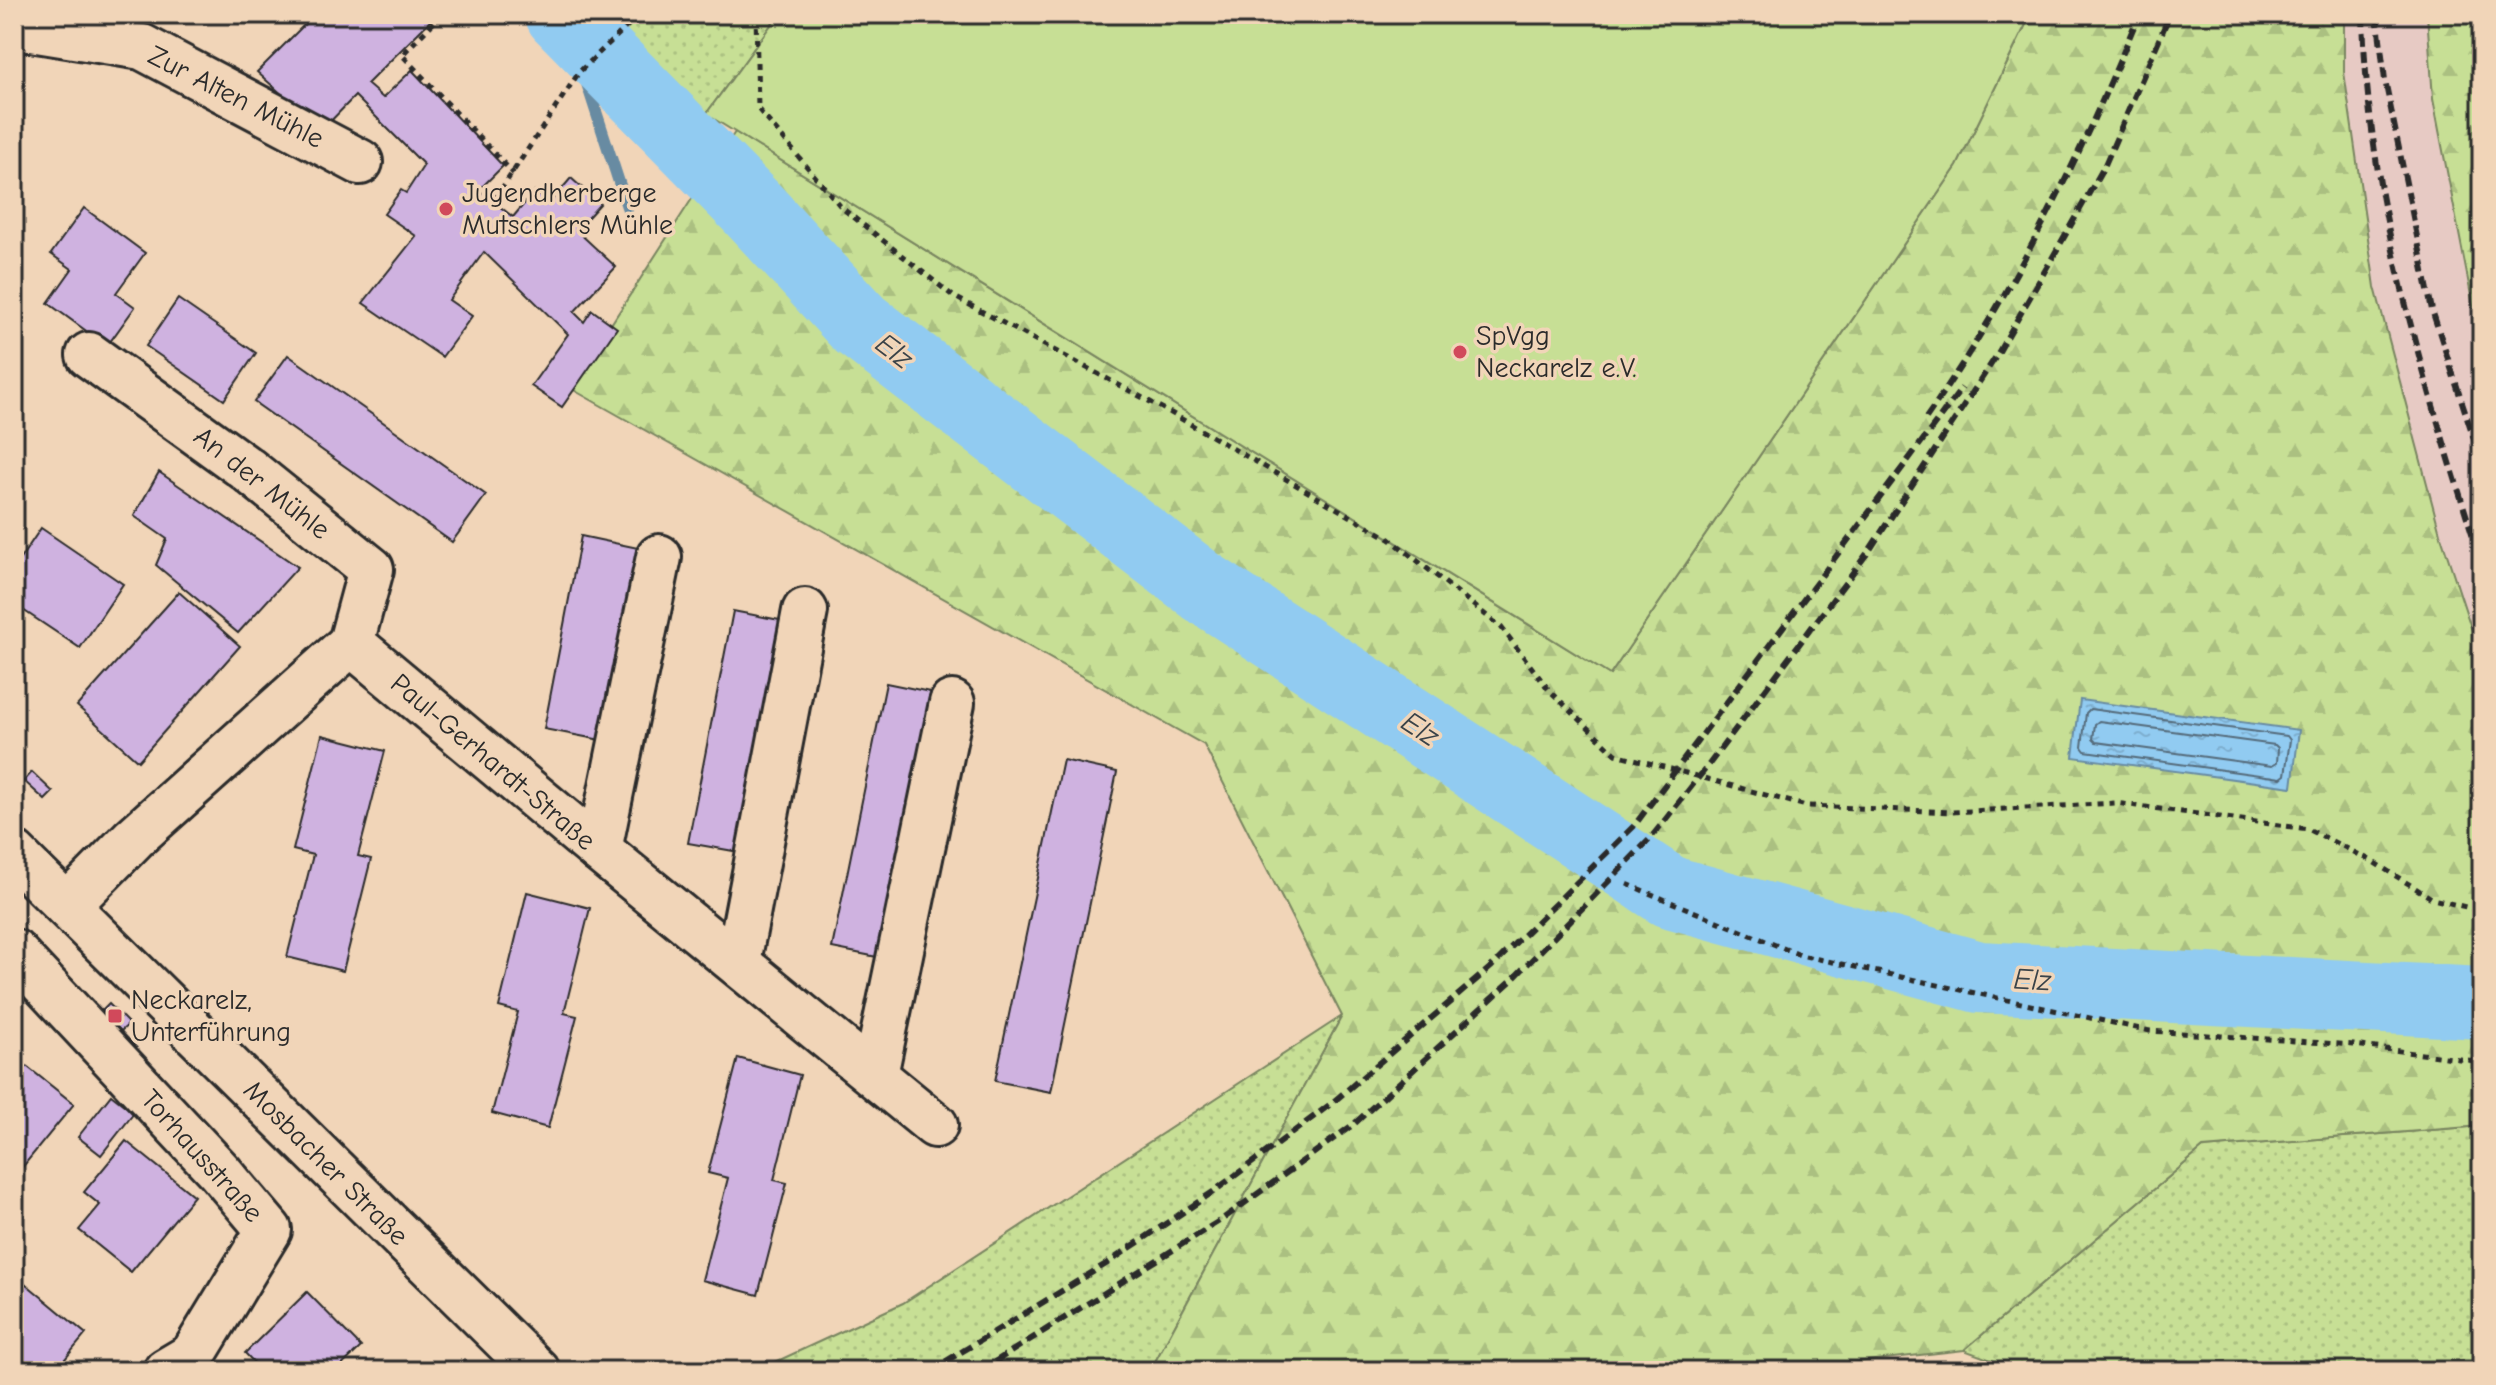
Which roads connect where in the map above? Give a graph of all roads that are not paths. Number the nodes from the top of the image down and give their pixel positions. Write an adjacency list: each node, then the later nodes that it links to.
1 (14, 29): 2 (street, Zur Alten Mühle)
2 (360, 162)
3 (89, 355): 6 (street, An der Mühle)
4 (659, 557): 8 (street)
5 (805, 611): 12 (street)
6 (351, 643): 8 (street, Paul-Gerhardt-Straße); 10 (street)
7 (952, 703): 13 (street)
8 (599, 850): 12 (street, Paul-Gerhardt-Straße)
9 (14, 854): 10 (street, Mosbacher Straße)
10 (67, 906): 16 (street, Mosbacher Straße)
11 (14, 952): 15 (street, Torhausstraße)
12 (738, 962): 13 (street, Paul-Gerhardt-Straße)
13 (875, 1075): 14 (street, Paul-Gerhardt-Straße)
14 (935, 1125)
15 (166, 1371)
16 (537, 1371)

